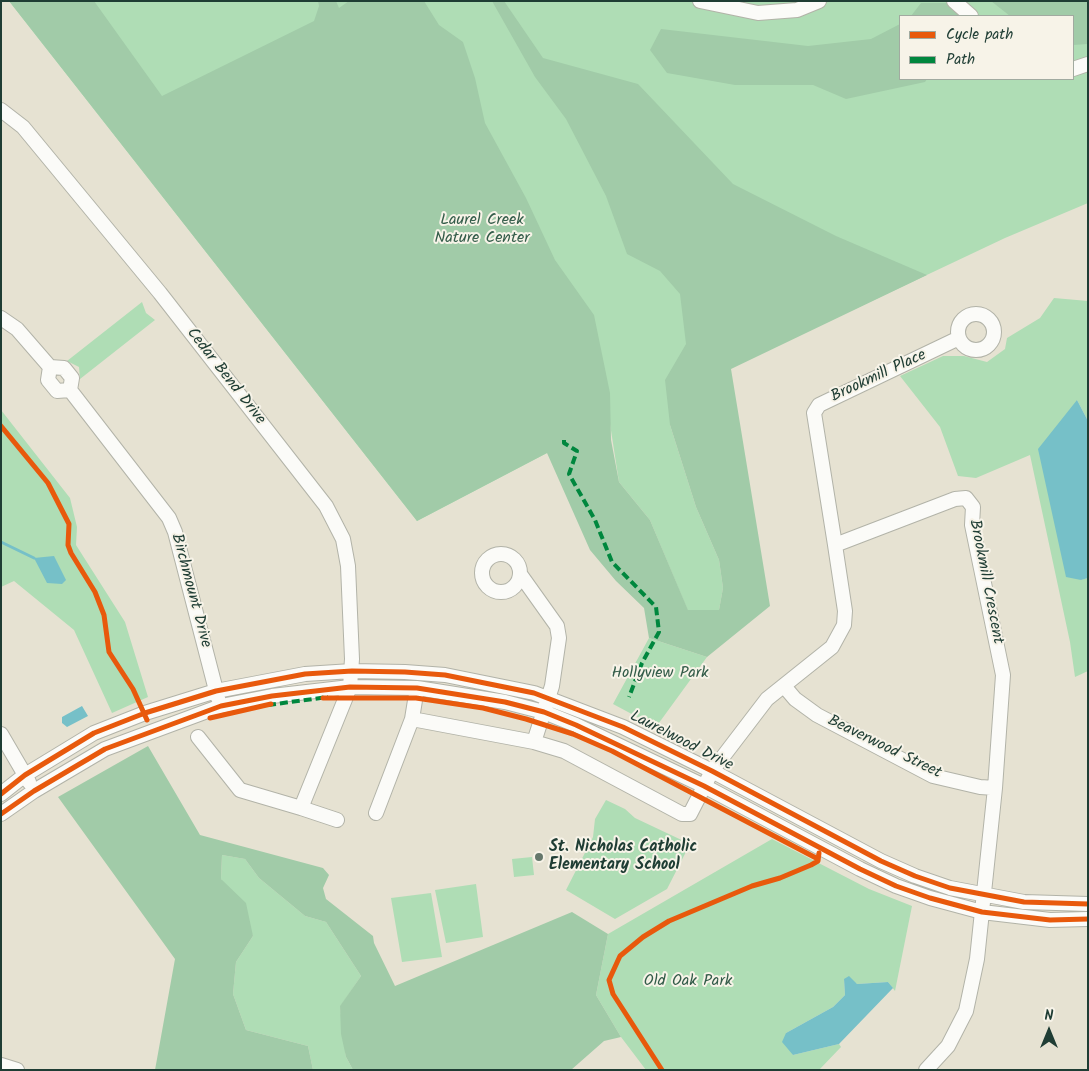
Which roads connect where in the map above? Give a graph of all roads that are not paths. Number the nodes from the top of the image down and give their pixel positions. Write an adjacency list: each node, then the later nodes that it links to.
1 (700, 1): 2 (street)
2 (819, 1)
3 (954, 1): 4 (street)
4 (971, 15)
5 (1088, 64): 6 (street)
6 (1074, 70)
7 (1, 110): 12 (street, Cedar Bend Drive)
8 (1, 318): 16 (street, Birchmount Drive)
9 (960, 338): 10 (street, Brookmill Place)
10 (835, 545): 13 (street); 27 (street, Brookmill Crescent)
11 (520, 574): 17 (street)
12 (352, 671): 14 (street, Cedar Bend Drive); 16 (street, Laurelwood Drive); 17 (street, Laurelwood Drive)
13 (784, 686): 24 (street); 27 (street, Beaverwood Street)
14 (350, 687): 15 (street, Laurelwood Drive); 18 (street, Laurelwood Drive); 30 (street, Cedar Bend Drive)
15 (417, 688): 19 (street, Laurelwood Drive); 20 (street)
16 (216, 690): 18 (street, Birchmount Drive); 25 (street, Laurelwood Drive)
17 (548, 697): 19 (street); 24 (street, Laurelwood Drive)
18 (221, 706): 28 (street, Laurelwood Drive)
19 (544, 712): 23 (street); 26 (street, Laurelwood Drive)
20 (412, 719): 23 (street); 31 (street)
21 (1, 734): 25 (street)
22 (198, 737): 30 (street)
23 (534, 742): 26 (street)
24 (712, 771): 26 (street); 34 (street, Laurelwood Drive)
25 (25, 775): 28 (street); 29 (street, Laurelwood Drive)
26 (704, 786): 36 (street, Laurelwood Drive)
27 (995, 788): 34 (street, Brookmill Crescent)
28 (34, 791): 32 (street, Laurelwood Drive)
29 (1, 794)
30 (301, 808): 33 (street)
31 (376, 813)
32 (1, 814)
33 (337, 820)
34 (985, 895): 35 (street, Laurelwood Drive); 36 (street, Brookmill Crescent)
35 (1088, 904)
36 (982, 912): 37 (street, Laurelwood Drive); 40 (street, Brookmill Crescent)
37 (1088, 919)
38 (1, 1065): 39 (street)
39 (17, 1070)
40 (926, 1070)

